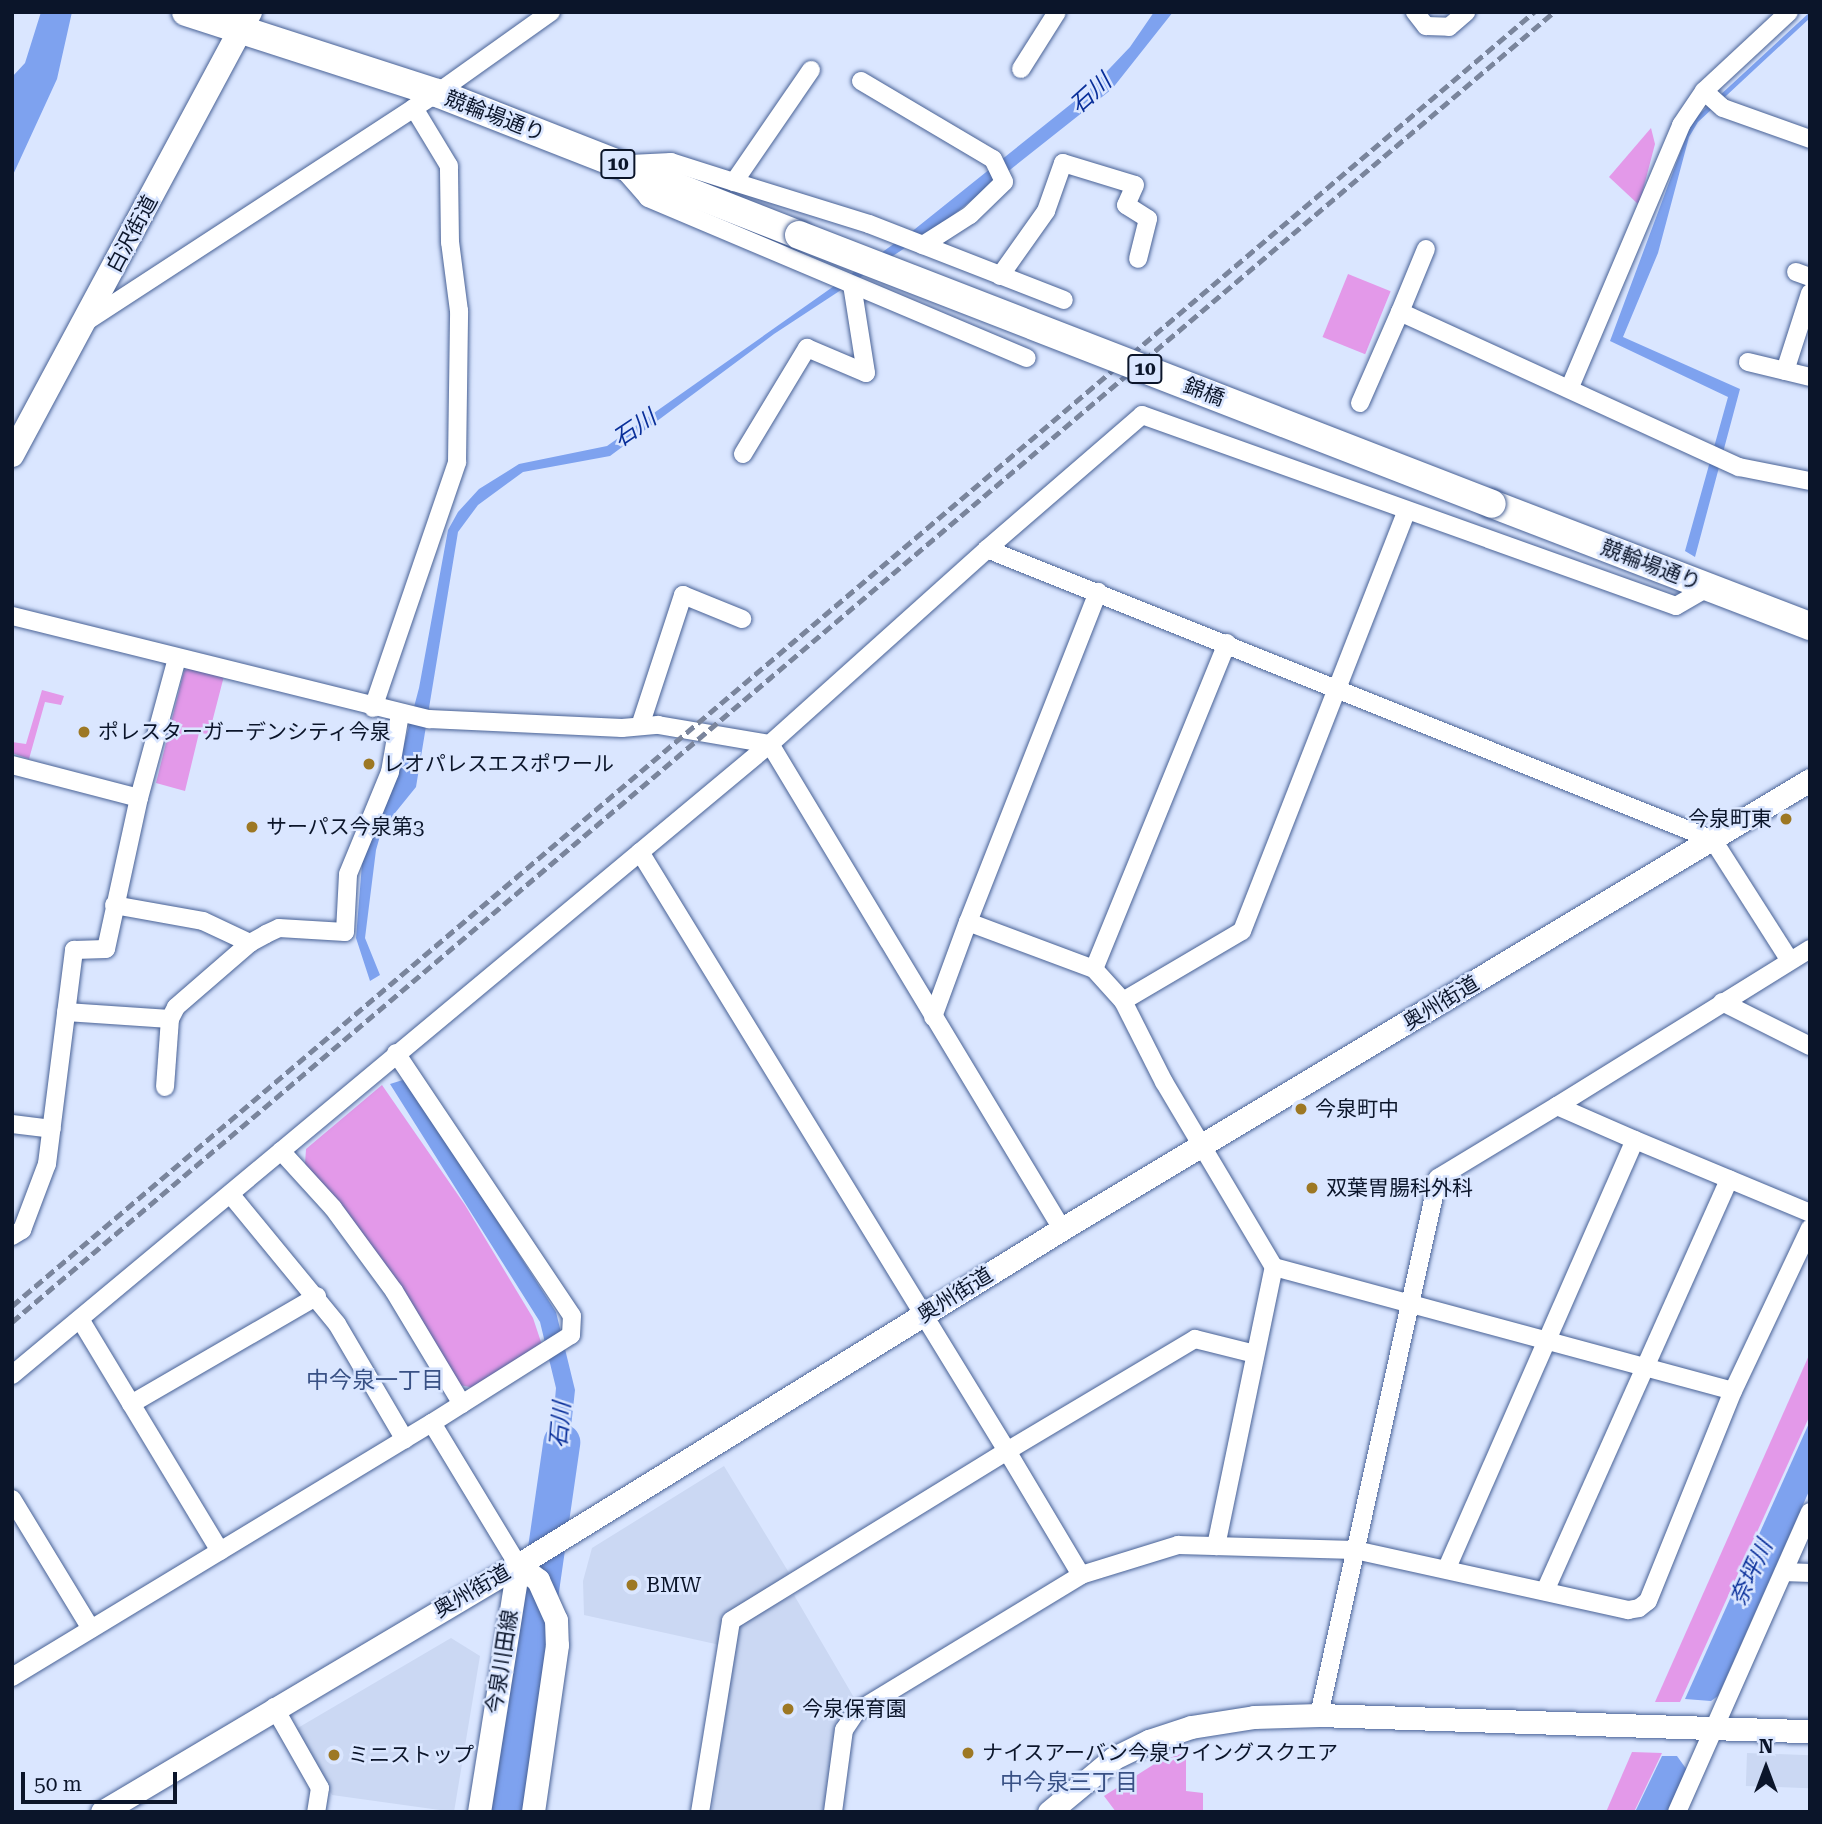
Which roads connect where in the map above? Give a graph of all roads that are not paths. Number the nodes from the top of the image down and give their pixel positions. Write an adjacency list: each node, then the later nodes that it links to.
1 (186, 12): 7 (main road, 競輪場通り / 10)
2 (551, 12): 12 (street)
3 (1057, 12): 8 (street)
4 (1415, 12): 5 (street)
5 (1466, 12)
6 (1789, 12): 11 (street)
7 (246, 21): 12 (main road, 競輪場通り / 10); 25 (main road, 白沢街道)
8 (1021, 69)
9 (811, 70): 15 (street)
10 (861, 81): 17 (street)
11 (1704, 91): 13 (street); 30 (street)
12 (426, 100): 14 (main road, 競輪場通り / 10); 25 (street); 46 (street)
13 (1810, 139)
14 (620, 164): 15 (street); 16 (main road, 競輪場通り / 10); 21 (street)
15 (734, 182): 17 (street)
16 (799, 235): 35 (main road, 錦橋 / 10, bridge)
17 (923, 245): 20 (street)
18 (1426, 249): 24 (street)
19 (1138, 260): 20 (street)
20 (1000, 276): 23 (street)
21 (852, 285): 26 (street); 32 (street)
22 (1810, 293): 28 (street)
23 (1064, 300)
24 (1400, 312): 30 (street); 31 (street)
25 (84, 323): 33 (main road, 白沢街道)
26 (1027, 358)
27 (1748, 362): 28 (street)
28 (1785, 371): 29 (street)
29 (1810, 377)
30 (1570, 387): 34 (street)
31 (1360, 403)
32 (743, 454)
33 (12, 455)
34 (1810, 481)
35 (1492, 504): 38 (main road, 競輪場通り / 10)
36 (1406, 512): 37 (street); 38 (street); 45 (street)
37 (987, 549): 39 (street); 49 (street)
38 (1709, 587): 42 (main road, 競輪場通り / 10)
39 (1098, 592): 43 (street); 56 (street)
40 (12, 616): 44 (street)
41 (742, 619): 48 (street)
42 (1810, 626)
43 (1227, 643): 45 (street); 60 (street)
44 (177, 658): 46 (street); 52 (street)
45 (1338, 687): 53 (street); 61 (street)
46 (373, 708): 47 (street)
47 (400, 714): 48 (street); 57 (street)
48 (640, 726): 49 (street)
49 (770, 744): 54 (street); 64 (street)
50 (12, 765): 52 (street)
51 (1810, 780): 53 (street, 奥州街道)
52 (139, 798): 55 (street)
53 (1713, 839): 59 (street); 73 (street, 奥州街道)
54 (640, 852): 67 (street); 84 (street)
55 (114, 905): 57 (street); 63 (street)
56 (968, 922): 60 (street); 64 (street)
57 (250, 943): 65 (street)
58 (1810, 949): 59 (street)
59 (1790, 961): 62 (street)
60 (1094, 969): 61 (street)
61 (1123, 1001): 73 (street)
62 (1722, 1002): 66 (street); 69 (street)
63 (66, 1012): 65 (street); 71 (street)
64 (933, 1017): 79 (street)
65 (170, 1019): 68 (street)
66 (1810, 1045)
67 (396, 1053): 74 (street); 92 (street)
68 (165, 1087)
69 (1557, 1106): 72 (street); 83 (street)
70 (12, 1124): 71 (street)
71 (52, 1129): 80 (street)
72 (1635, 1140): 75 (street); 86 (street)
73 (1202, 1146): 79 (street, 奥州街道); 81 (street)
74 (281, 1152): 76 (street); 92 (street)
75 (1729, 1179): 77 (street); 88 (street)
76 (231, 1195): 82 (street); 85 (street)
77 (1810, 1213)
78 (1810, 1228): 90 (street)
79 (1062, 1229): 84 (street, 奥州街道)
80 (12, 1236)
81 (1274, 1267): 83 (street); 87 (street)
82 (317, 1296): 91 (street); 94 (street)
83 (1410, 1302): 86 (street); 99 (street)
84 (924, 1314): 95 (street); 101 (street, 奥州街道)
85 (80, 1319): 89 (street); 91 (street)
86 (1547, 1340): 88 (street); 102 (street)
87 (1255, 1354): 95 (street); 98 (street)
88 (1643, 1366): 90 (street); 106 (street)
89 (12, 1375)
90 (1733, 1391): 106 (street)
91 (131, 1404): 100 (street)
92 (462, 1404): 93 (street)
93 (432, 1423): 94 (street); 101 (street)
94 (405, 1440): 100 (street)
95 (1007, 1451): 105 (street); 117 (street)
96 (12, 1499): 107 (street)
97 (1810, 1512): 103 (street)
98 (1216, 1546): 99 (street); 105 (street)
99 (1355, 1550): 102 (street); 110 (street)
100 (220, 1551): 107 (street)
101 (518, 1565): 109 (street, 奥州街道); 115 (street, 今泉川田線); 116 (street, 今泉川田線)
102 (1447, 1568): 106 (street)
103 (1784, 1572): 104 (street); 111 (street)
104 (1810, 1573)
105 (1081, 1575): 118 (street)
106 (1545, 1591)
107 (91, 1629): 108 (street)
108 (12, 1677)
109 (274, 1707): 113 (street, 奥州街道); 114 (street)
110 (1319, 1714): 111 (street); 119 (street)
111 (1716, 1729): 112 (street); 120 (street)
112 (1810, 1731)
113 (102, 1812)
114 (316, 1812)
115 (479, 1812)
116 (534, 1812)
117 (700, 1812)
118 (832, 1812)
119 (1049, 1812)
120 (1677, 1812)

